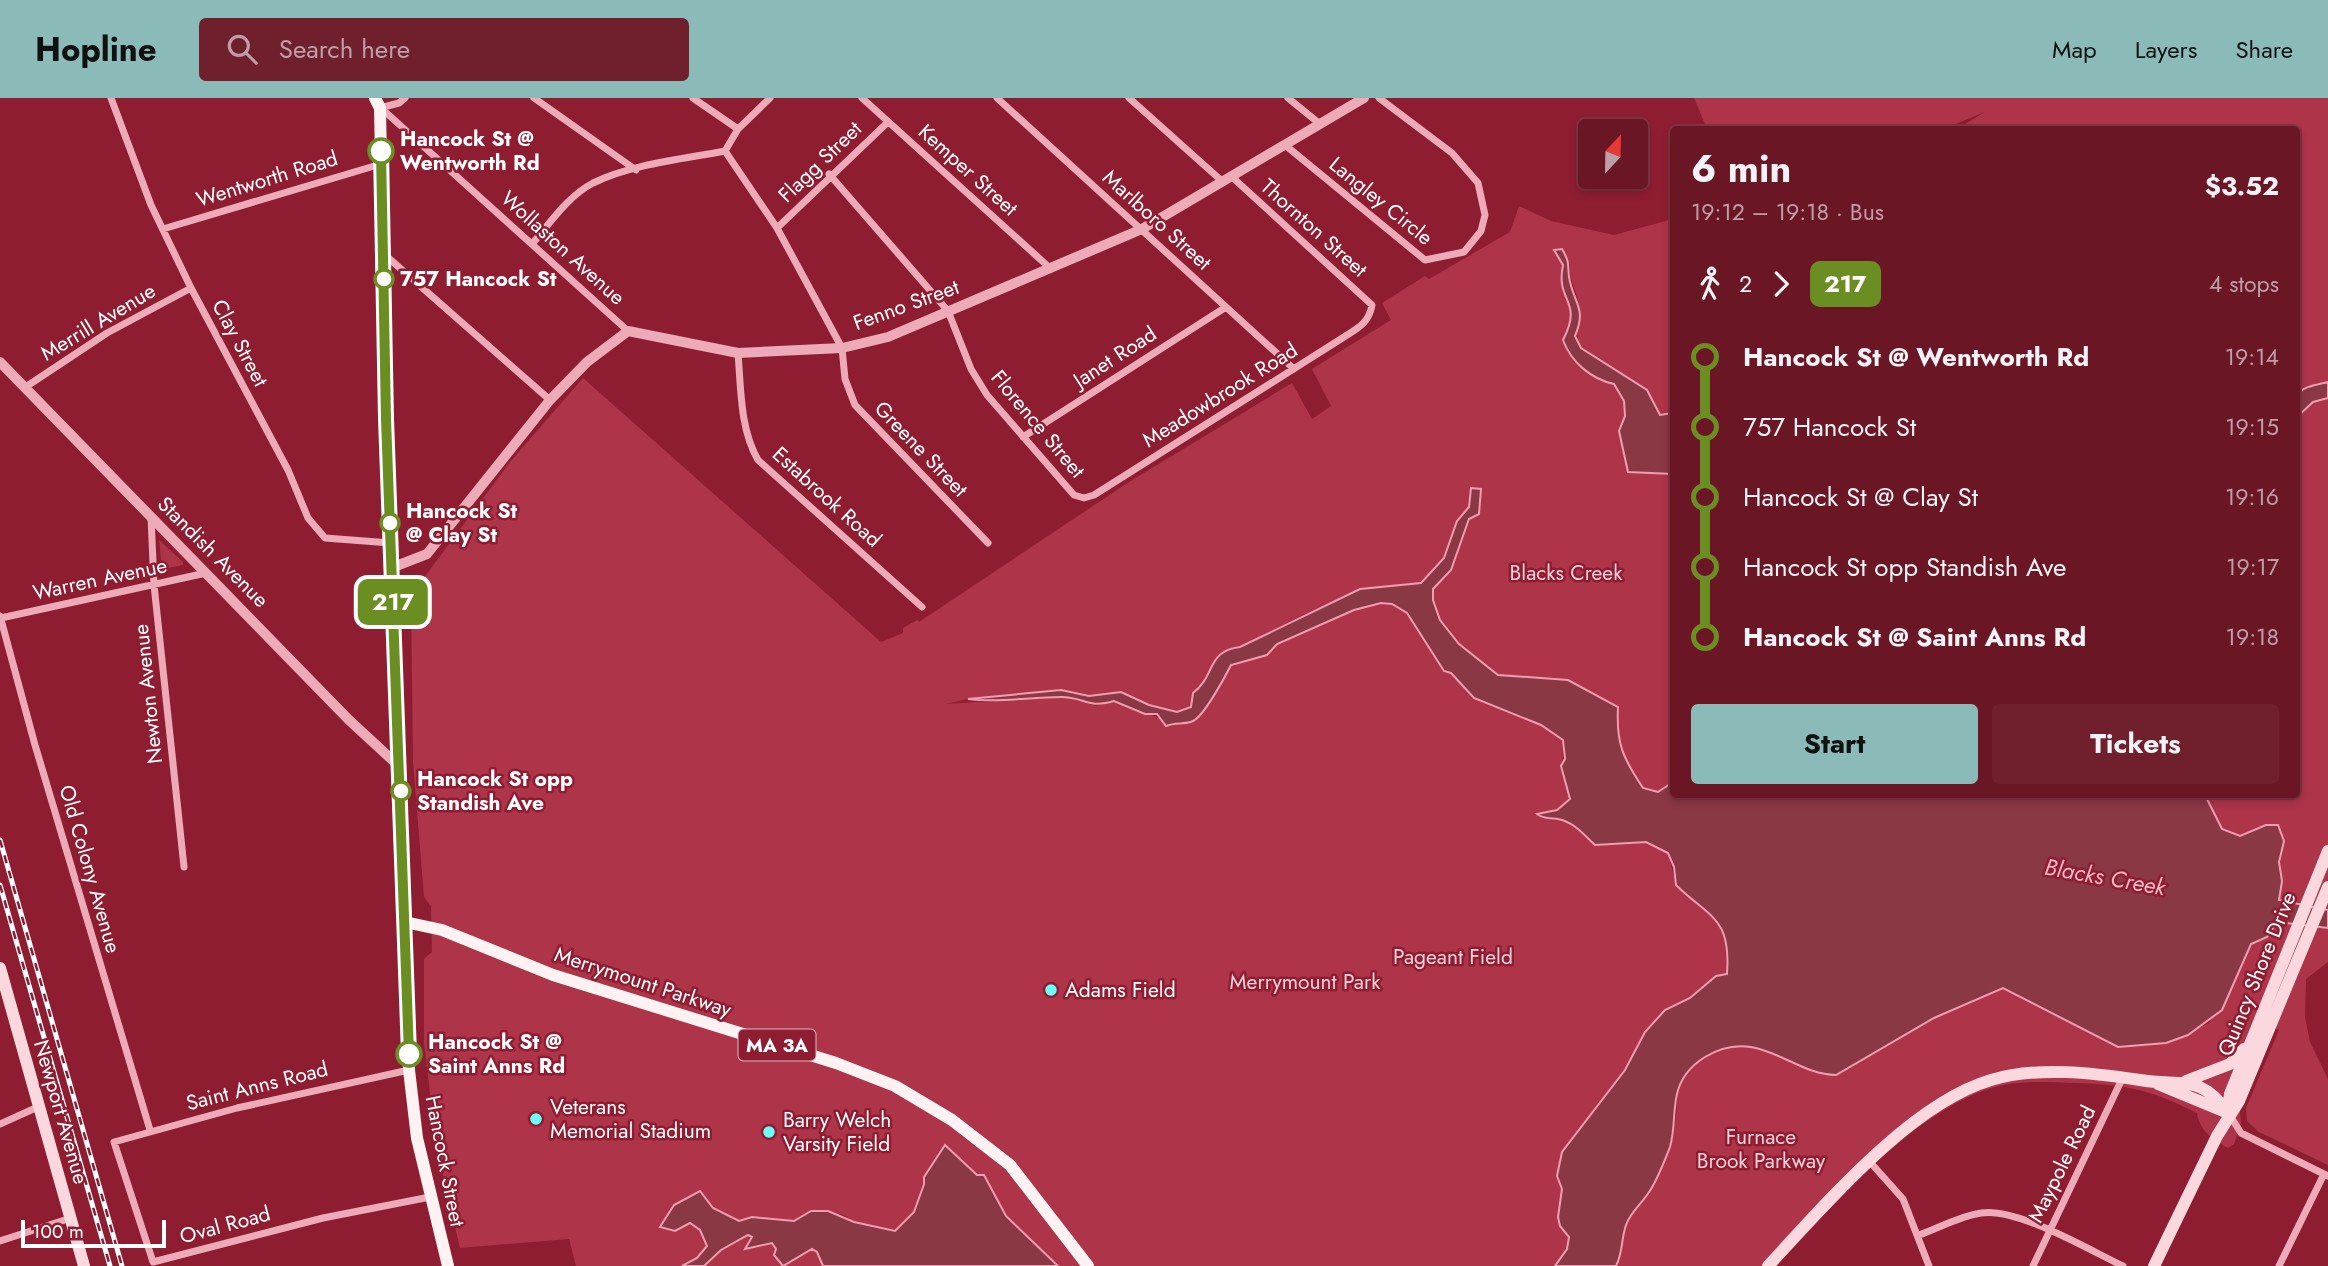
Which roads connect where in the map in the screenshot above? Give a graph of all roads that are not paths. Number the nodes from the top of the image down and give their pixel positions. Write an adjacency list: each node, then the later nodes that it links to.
1 (111, 98): 23 (street, Clay Street)
2 (405, 98): 12 (street)
3 (534, 98): 19 (street)
4 (693, 98): 15 (street)
5 (770, 98): 15 (street)
6 (862, 98): 13 (street, Kemper Street)
7 (996, 98): 24 (street, Marlboro Street)
8 (1129, 98): 21 (street, Thornton Street)
9 (1288, 98): 14 (street)
10 (1364, 98): 14 (street, Fenno Street)
11 (1379, 98): 16 (street, Langley Circle)
12 (381, 101): 18 (main road, Hancock Street); 25 (street, Wollaston Avenue)
13 (888, 122): 20 (street, Flagg Street); 27 (street, Kemper Street)
14 (1320, 124): 16 (street, Fenno Street)
15 (738, 129): 17 (street)
16 (1285, 145): 21 (street, Fenno Street)
17 (725, 151): 19 (street); 22 (street, Greene Street)
18 (381, 163): 23 (street, Wentworth Road); 26 (main road, Hancock Street)
19 (636, 170): 25 (street)
20 (829, 174): 22 (street, Flagg Street); 31 (street, Florence Street)
21 (1227, 180): 24 (street, Fenno Street); 29 (street, Thornton Street)
22 (777, 228): 33 (street, Greene Street)
23 (163, 229): 28 (street, Clay Street)
24 (1142, 229): 27 (street, Fenno Street); 30 (street, Marlboro Street)
25 (532, 244): 32 (street, Wollaston Avenue)
26 (383, 253): 38 (street); 42 (main road, Hancock Street)
27 (1051, 269): 31 (street, Fenno Street)
28 (191, 288): 37 (street, Merrill Avenue); 42 (street, Clay Street)
29 (1372, 305): 36 (street, Meadowbrook Road)
30 (1226, 307): 36 (street, Marlboro Street); 39 (street, Janet Road)
31 (948, 311): 33 (street, Fenno Street); 39 (street, Florence Street)
32 (628, 331): 34 (street, Fenno Street); 38 (street)
33 (842, 348): 34 (street, Fenno Street); 43 (street, Greene Street)
34 (738, 353): 47 (street, Estabrook Road)
35 (0, 362): 37 (street, Standish Avenue)
36 (1294, 369): 40 (street, Meadowbrook Road)
37 (24, 388): 41 (street, Standish Avenue)
38 (550, 400): 44 (street)
39 (1023, 437): 40 (street, Florence Street)
40 (1074, 495)
41 (151, 517): 45 (street, Standish Avenue); 46 (street, Newton Avenue)
42 (391, 543): 44 (main road, Hancock Street)
43 (988, 543)
44 (391, 568): 49 (main road, Hancock Street)
45 (206, 573): 46 (street, Warren Avenue); 49 (street, Standish Avenue)
46 (154, 584): 48 (street, Warren Avenue); 51 (street, Newton Avenue)
47 (922, 607)
48 (0, 617): 66 (street, Old Colony Avenue)
49 (401, 768): 54 (main road, Hancock Street)
50 (2328, 851): 53 (main road, Quincy Shore Drive)
51 (184, 867)
52 (2328, 887): 53 (main road, Quincy Shore Drive)
53 (2316, 900): 55 (main road, Quincy Shore Drive)
54 (405, 922): 59 (main road, Hancock Street); 77 (main road, Merrymount Parkway / MA 3A)
55 (2303, 931): 58 (main road, Quincy Shore Drive); 64 (main road, Quincy Shore Drive)
56 (0, 968): 57 (main road, Newport Avenue)
57 (6, 1009): 63 (main road, Newport Avenue)
58 (2251, 1040): 61 (main road); 64 (main road, Quincy Shore Drive)
59 (409, 1070): 66 (street, Saint Anns Road); 70 (main road, Hancock Street)
60 (2123, 1077): 62 (main road); 68 (main road); 72 (street, Maypole Road)
61 (2186, 1081): 62 (main road); 64 (main road)
62 (2156, 1083): 64 (main road)
63 (40, 1105): 65 (street); 71 (main road, Newport Avenue)
64 (2228, 1114): 69 (street); 82 (main road, Quincy Shore Drive)
65 (0, 1124)
66 (150, 1130): 67 (street, Saint Anns Road)
67 (114, 1142): 70 (street, Oval Road)
68 (1870, 1162): 73 (street); 78 (main road)
69 (2326, 1175): 83 (street)
70 (430, 1197): 76 (main road, Hancock Street)
71 (71, 1218): 74 (street); 75 (main road, Newport Avenue)
72 (2049, 1232): 73 (street); 80 (street, Maypole Road); 81 (street)
73 (1919, 1235): 79 (street)
74 (0, 1241)
75 (85, 1266)
76 (448, 1266)
77 (1088, 1266)
78 (1768, 1266)
79 (1929, 1266)
80 (2033, 1266)
81 (2123, 1266)
82 (2154, 1266)
83 (2279, 1266)

